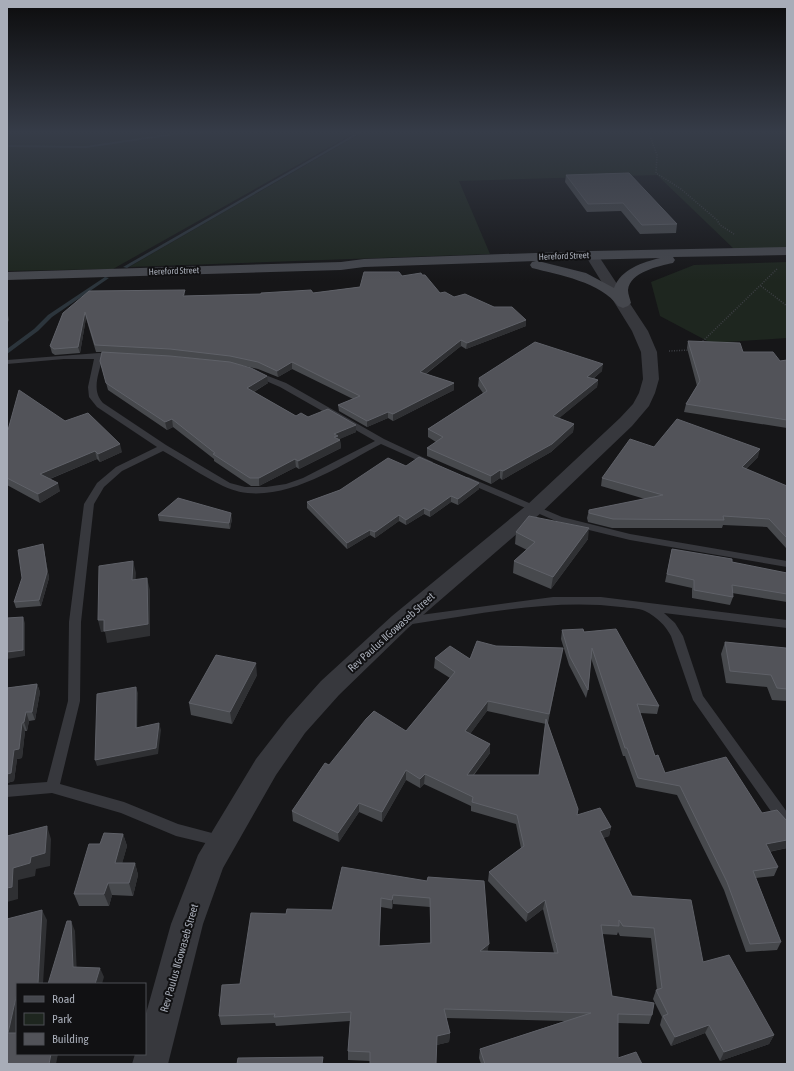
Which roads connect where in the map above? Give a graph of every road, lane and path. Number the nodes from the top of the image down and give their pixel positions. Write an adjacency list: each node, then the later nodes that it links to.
1 (669, 181): 2 (path)
2 (736, 236)
3 (785, 257): 4 (main road, Hereford Street); 5 (main road, Hereford Street); 9 (path)
4 (593, 258): 5 (main road, Hereford Street); 6 (main road, Hereford Street); 7 (main road, Hereford Street); 10 (street, Rev Paulus ǁGowaseb Street)
5 (679, 259): 10 (main road)
6 (518, 263): 7 (main road, Hereford Street); 10 (main road)
7 (341, 266): 8 (main road, Hereford Street)
8 (7, 276)
9 (761, 286): 11 (path); 12 (path)
10 (621, 301): 14 (street, Rev Paulus ǁGowaseb Street)
11 (787, 306)
12 (696, 347)
13 (691, 350): 14 (path)
14 (649, 352): 23 (street, Rev Paulus ǁGowaseb Street)
15 (99, 355): 16 (lane); 17 (lane); 20 (lane)
16 (122, 356)
17 (7, 362)
18 (249, 371): 19 (lane)
19 (381, 441): 20 (lane); 21 (lane)
20 (163, 447): 28 (lane)
21 (439, 467)
22 (461, 477): 23 (lane)
23 (534, 509): 24 (lane); 26 (street, Rev Paulus ǁGowaseb Street)
24 (787, 564)
25 (647, 607): 26 (lane); 27 (lane); 30 (lane)
26 (400, 622): 31 (street, Rev Paulus ǁGowaseb Street)
27 (787, 624)
28 (52, 787): 29 (lane); 31 (lane)
29 (7, 791)
30 (787, 823)
31 (222, 841): 32 (street, Rev Paulus ǁGowaseb Street)
32 (150, 1064)

